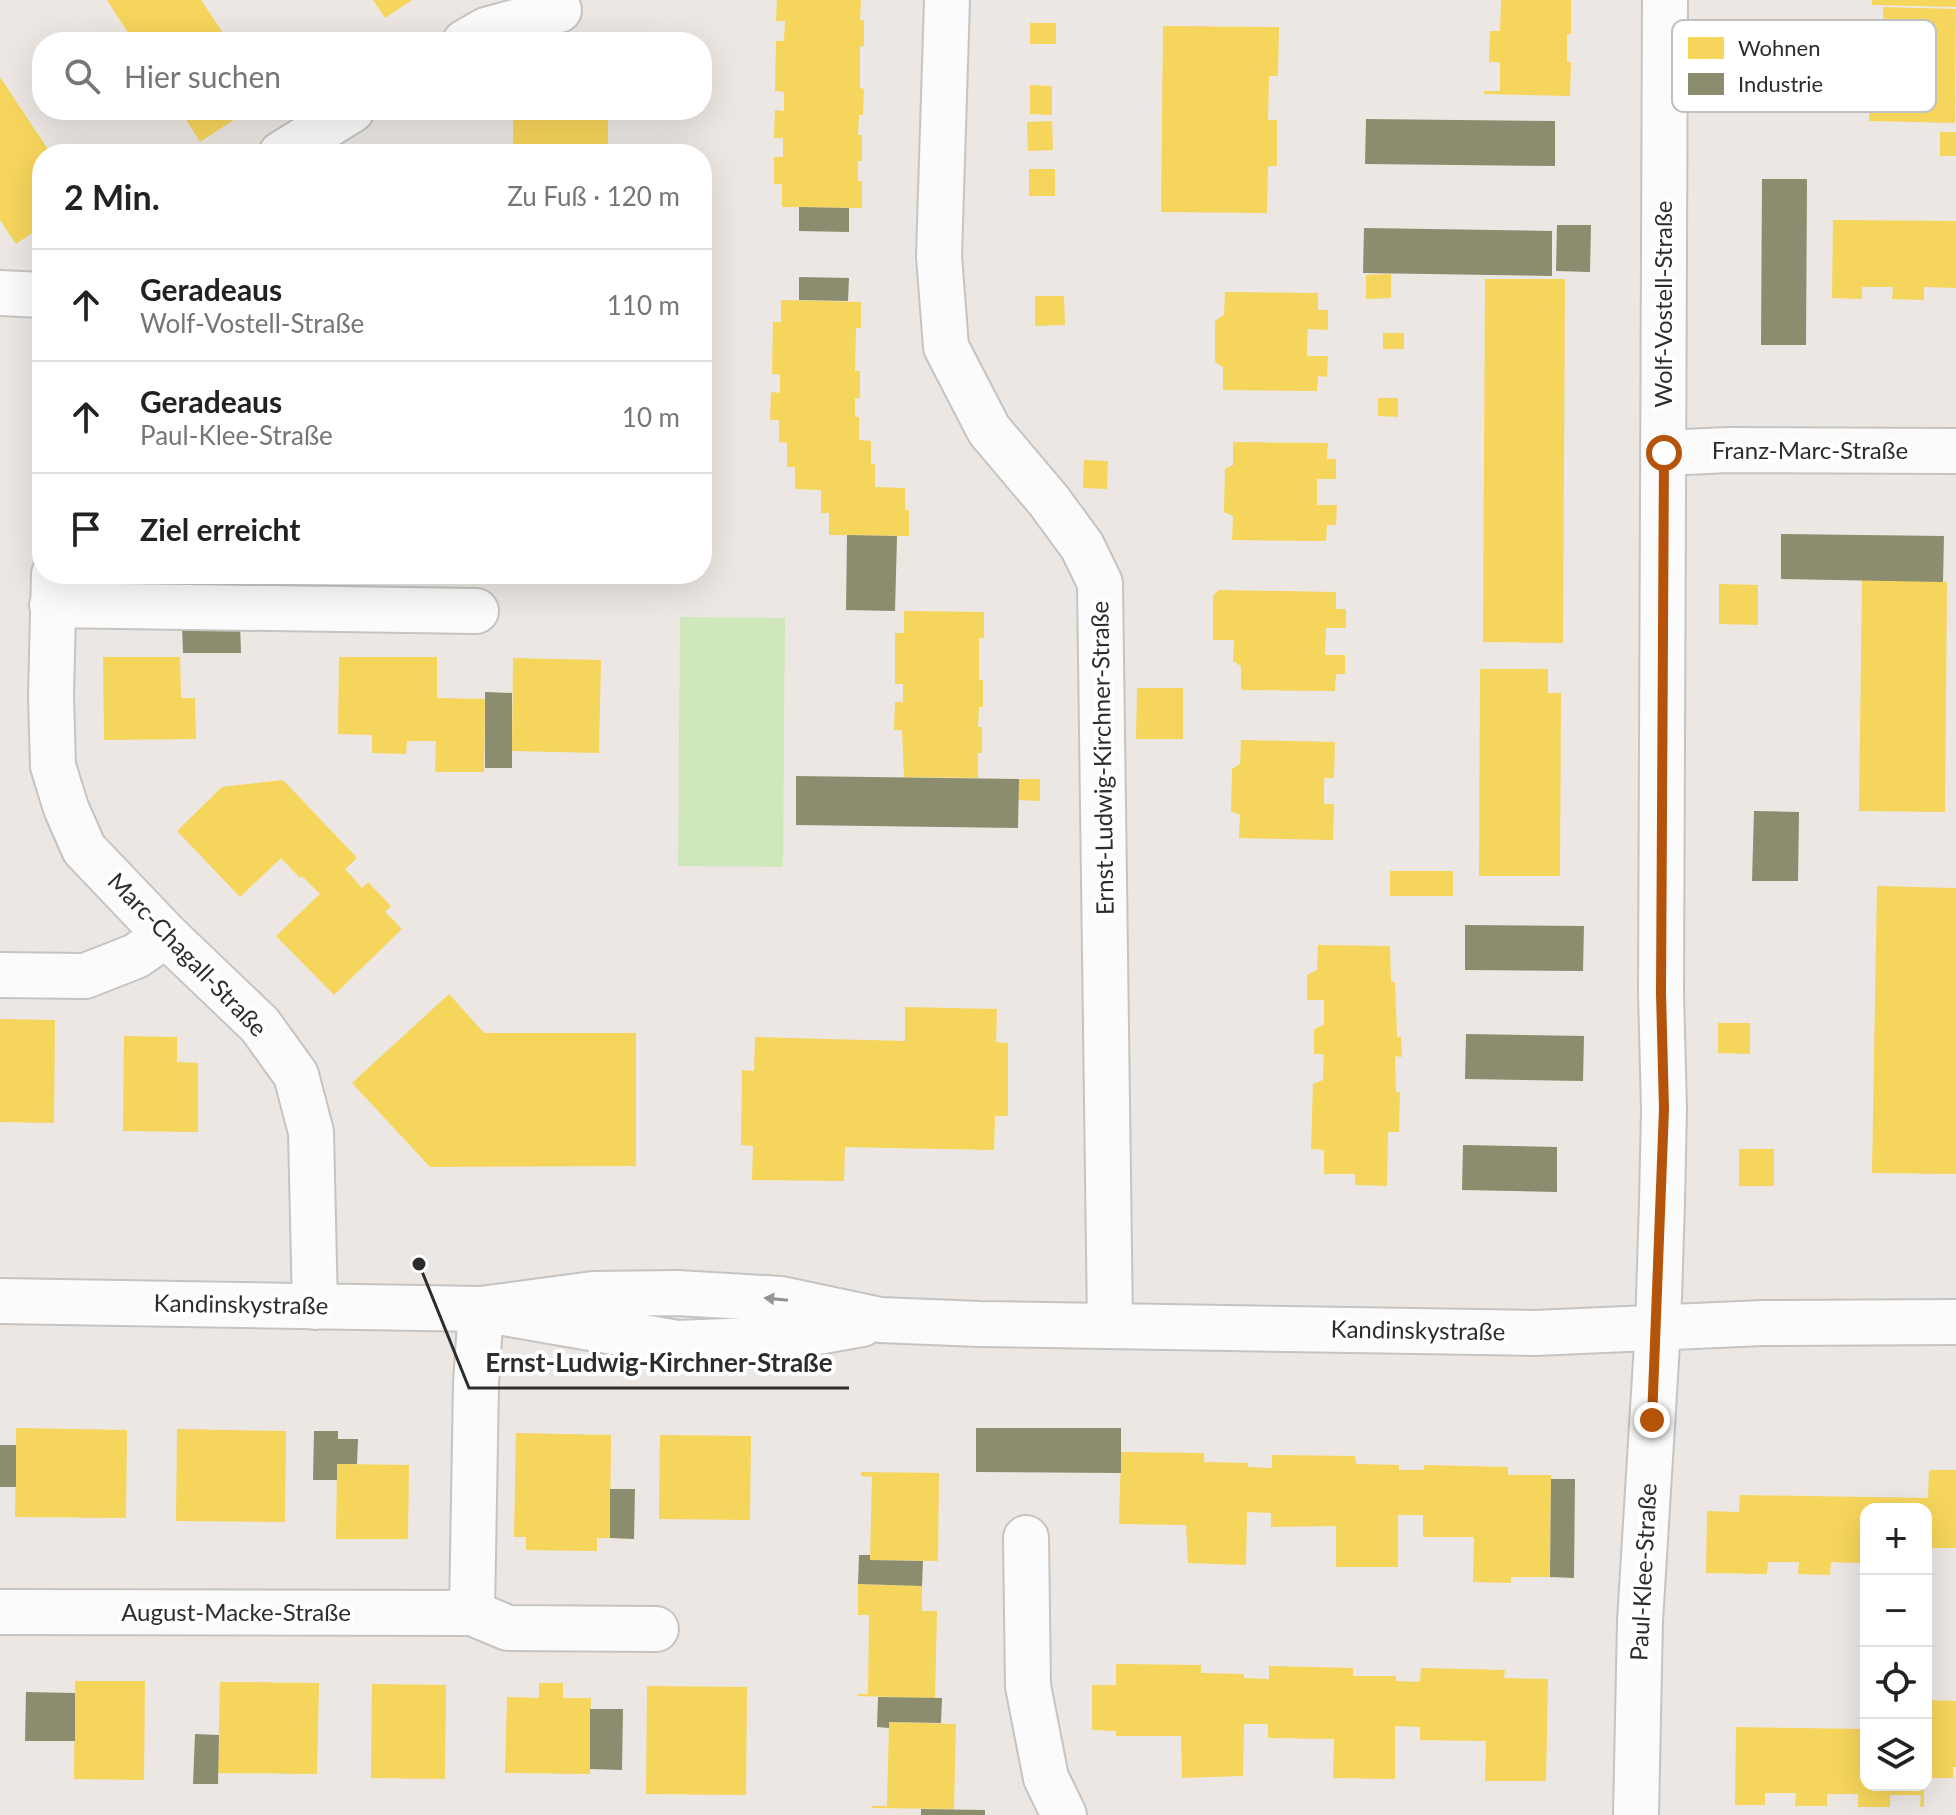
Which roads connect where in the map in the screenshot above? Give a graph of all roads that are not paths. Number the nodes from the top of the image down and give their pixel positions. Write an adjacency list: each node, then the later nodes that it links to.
1 (947, 0): 19 (street, Ernst-Ludwig-Kirchner-Straße)
2 (1665, 0): 10 (street, Wolf-Vostell-Straße)
3 (559, 10): 4 (street)
4 (482, 32)
5 (336, 120): 6 (street)
6 (297, 144)
7 (0, 293): 8 (street)
8 (32, 295)
9 (1956, 451): 10 (street, Franz-Marc-Straße)
10 (1664, 453): 20 (street, Wolf-Vostell-Straße)
11 (53, 590): 12 (street, Marc-Chagall-Straße); 13 (street, Marc-Chagall-Straße)
12 (476, 611)
13 (166, 935): 14 (street); 16 (street, Marc-Chagall-Straße)
14 (0, 975)
15 (0, 1301): 16 (street, Kandinskystraße)
16 (315, 1307): 17 (street, Kandinskystraße)
17 (481, 1309): 19 (street, Kandinskystraße); 23 (street)
18 (1956, 1322): 20 (street, Kandinskystraße)
19 (1110, 1325): 20 (street, Kandinskystraße)
20 (1658, 1328): 26 (street, Paul-Klee-Straße)
21 (1026, 1538): 25 (street)
22 (0, 1612): 23 (street, August-Macke-Straße)
23 (472, 1613): 24 (street, August-Macke-Straße)
24 (656, 1629)
25 (1064, 1815)
26 (1636, 1815)

